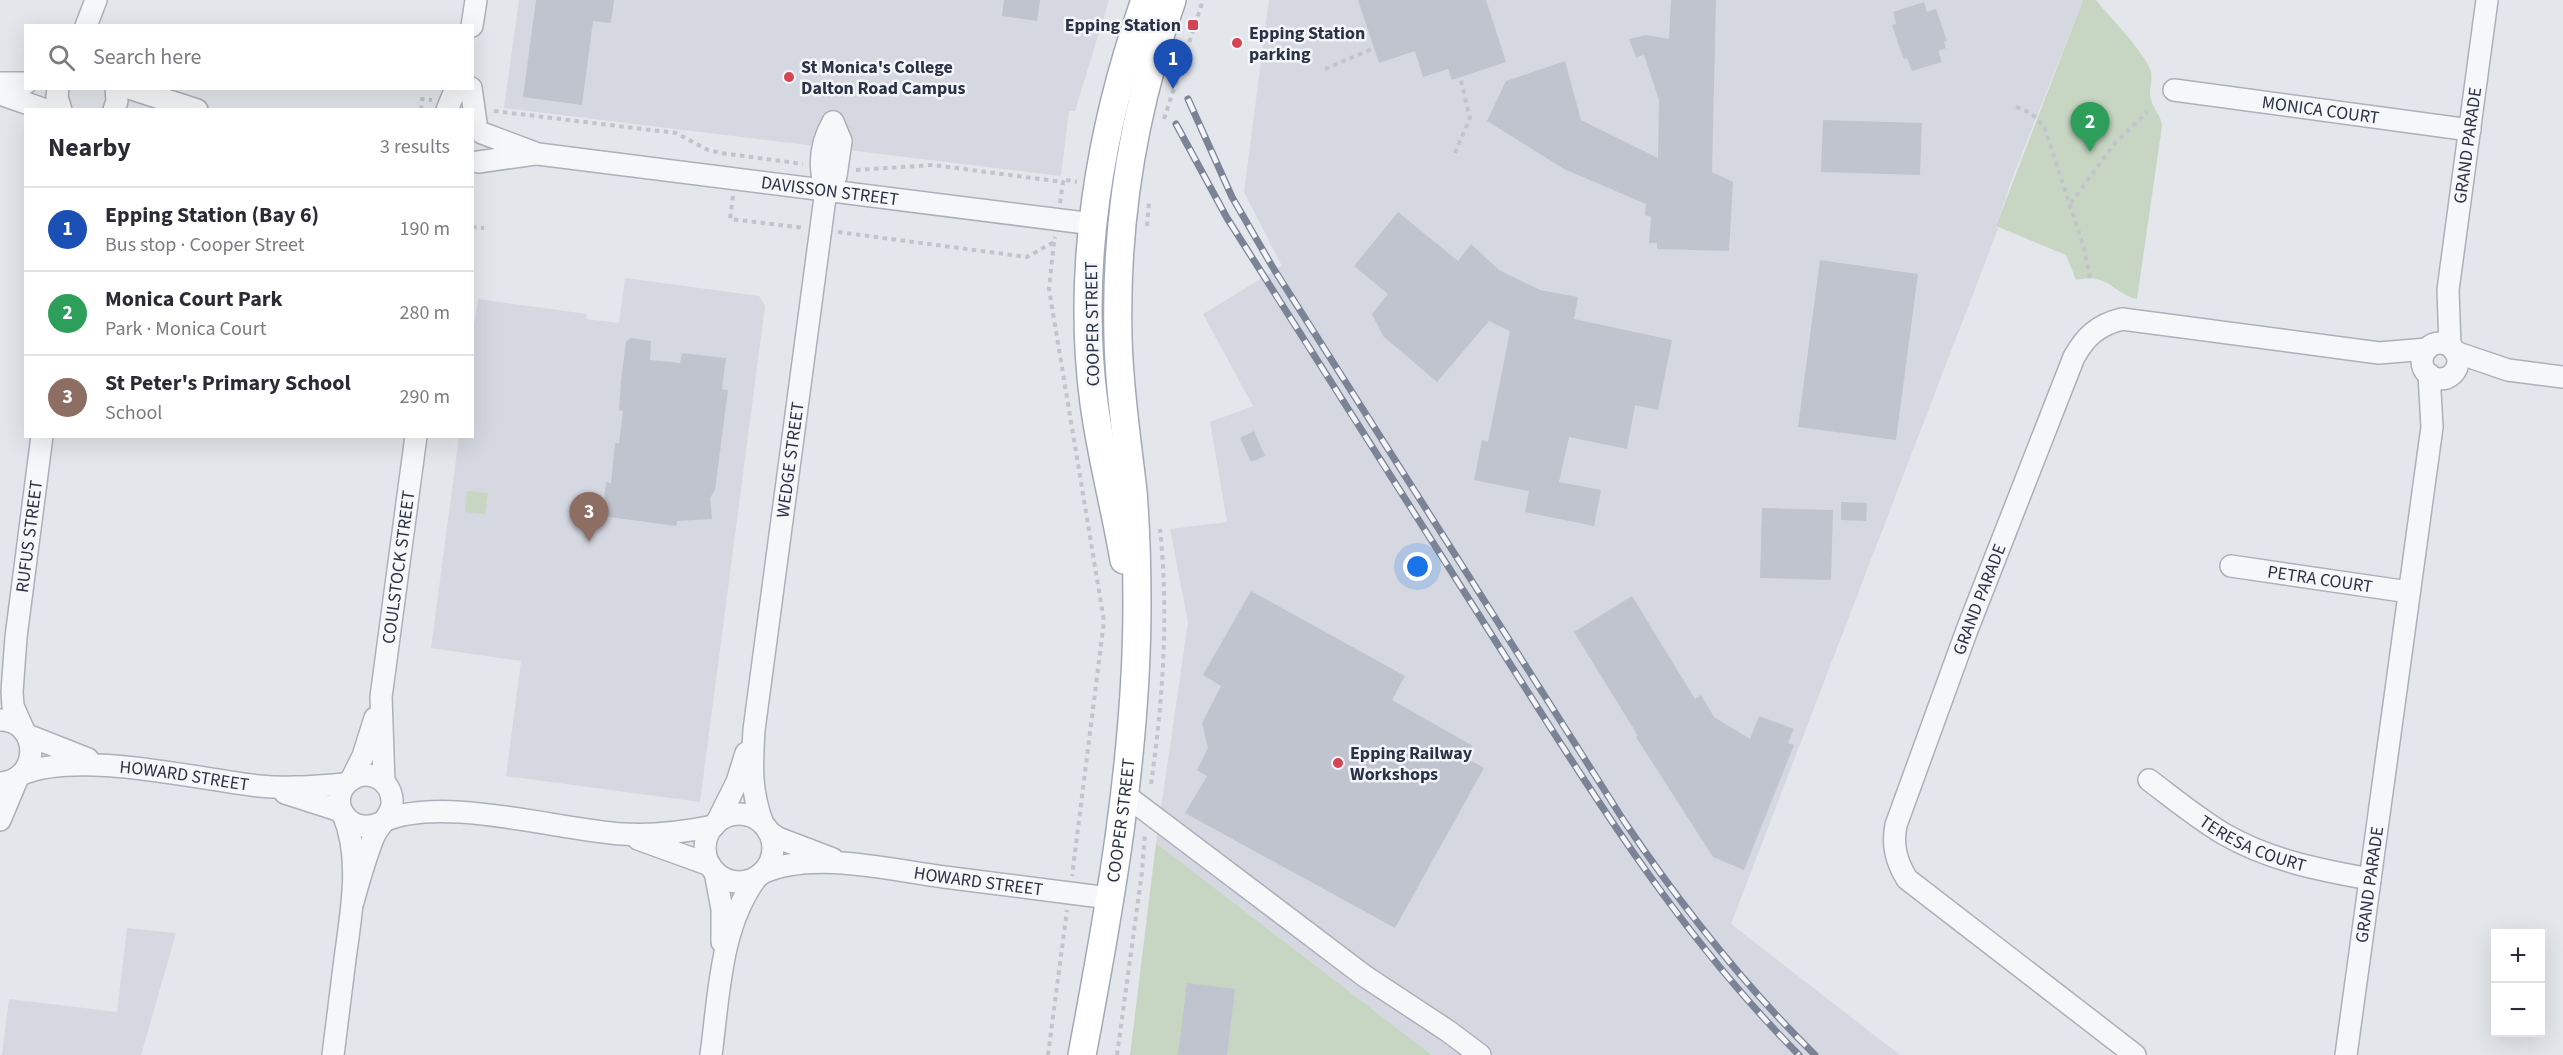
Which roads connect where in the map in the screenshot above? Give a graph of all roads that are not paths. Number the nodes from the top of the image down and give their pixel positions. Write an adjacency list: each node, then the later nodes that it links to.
1 (96, 0): 7 (street)
2 (102, 0): 8 (street)
3 (476, 0): 9 (street)
4 (1145, 0): 28 (main road, COOPER STREET)
5 (1172, 0): 29 (main road, COOPER STREET)
6 (2487, 0): 23 (street, GRAND PARADE)
7 (87, 24)
8 (101, 24)
9 (472, 24)
10 (0, 83): 11 (street)
11 (24, 83)
12 (58, 90): 18 (street)
13 (116, 90): 19 (street)
14 (135, 90): 20 (street)
15 (2174, 90): 23 (street, MONICA COURT)
16 (0, 94): 17 (street)
17 (40, 108)
18 (60, 108)
19 (115, 108)
20 (191, 108)
21 (474, 113): 24 (street, DAVISSON STREET)
22 (474, 124): 25 (street)
23 (2470, 130): 30 (street, GRAND PARADE)
24 (538, 154): 25 (street, DAVISSON STREET); 27 (street, DAVISSON STREET)
25 (475, 164)
26 (829, 168): 27 (street)
27 (826, 189): 28 (street, DAVISSON STREET); 41 (street, WEDGE STREET)
28 (1093, 224): 29 (main road, DAVISSON STREET); 37 (main road, COOPER STREET)
29 (1121, 228): 37 (main road, COOPER STREET)
30 (2440, 361): 31 (street); 35 (street, GRAND PARADE); 70 (street, GRAND PARADE)
31 (2563, 377)
32 (42, 438): 36 (street, RUFUS STREET)
33 (416, 438): 39 (street, COULSTOCK STREET)
34 (2231, 566): 35 (street, PETRA COURT)
35 (2409, 592): 60 (street, GRAND PARADE)
36 (16, 637): 38 (street, RUFUS STREET); 42 (street, RUFUS STREET)
37 (1137, 650): 49 (main road, COOPER STREET)
38 (0, 683)
39 (381, 697): 46 (street, COULSTOCK STREET); 47 (street, COULSTOCK STREET)
40 (0, 720): 42 (street, HOWARD STREET)
41 (754, 730): 54 (street, WEDGE STREET); 55 (street, WEDGE STREET)
42 (26, 733): 43 (street, HOWARD STREET); 44 (street)
43 (106, 766): 44 (street, HOWARD STREET); 48 (street, HOWARD STREET)
44 (14, 778): 52 (street)
45 (2149, 780): 60 (street, TERESA COURT)
46 (348, 782): 47 (street); 48 (street, HOWARD STREET); 50 (street)
47 (385, 784): 51 (street); 53 (street)
48 (261, 786): 50 (street, HOWARD STREET)
49 (1124, 794): 61 (main road, COOPER STREET); 69 (street)
50 (342, 812): 53 (street); 62 (street)
51 (466, 813): 53 (street); 56 (street)
52 (0, 820)
53 (382, 822): 62 (street)
54 (716, 824): 55 (street); 56 (street); 58 (street)
55 (766, 827): 57 (street, HOWARD STREET); 59 (street)
56 (623, 834): 58 (street)
57 (847, 864): 59 (street, HOWARD STREET); 61 (street, HOWARD STREET)
58 (712, 869): 59 (street); 64 (street)
59 (760, 875): 64 (street)
60 (2370, 879): 71 (street, GRAND PARADE)
61 (1109, 898): 63 (main road, COOPER STREET)
62 (353, 902): 65 (street)
63 (1101, 952): 67 (main road, COOPER STREET); 68 (main road, COOPER STREET)
64 (723, 967): 66 (street)
65 (333, 1055)
66 (711, 1055)
67 (1082, 1055)
68 (1093, 1055)
69 (1480, 1055)
70 (2135, 1055)
71 (2346, 1055)

